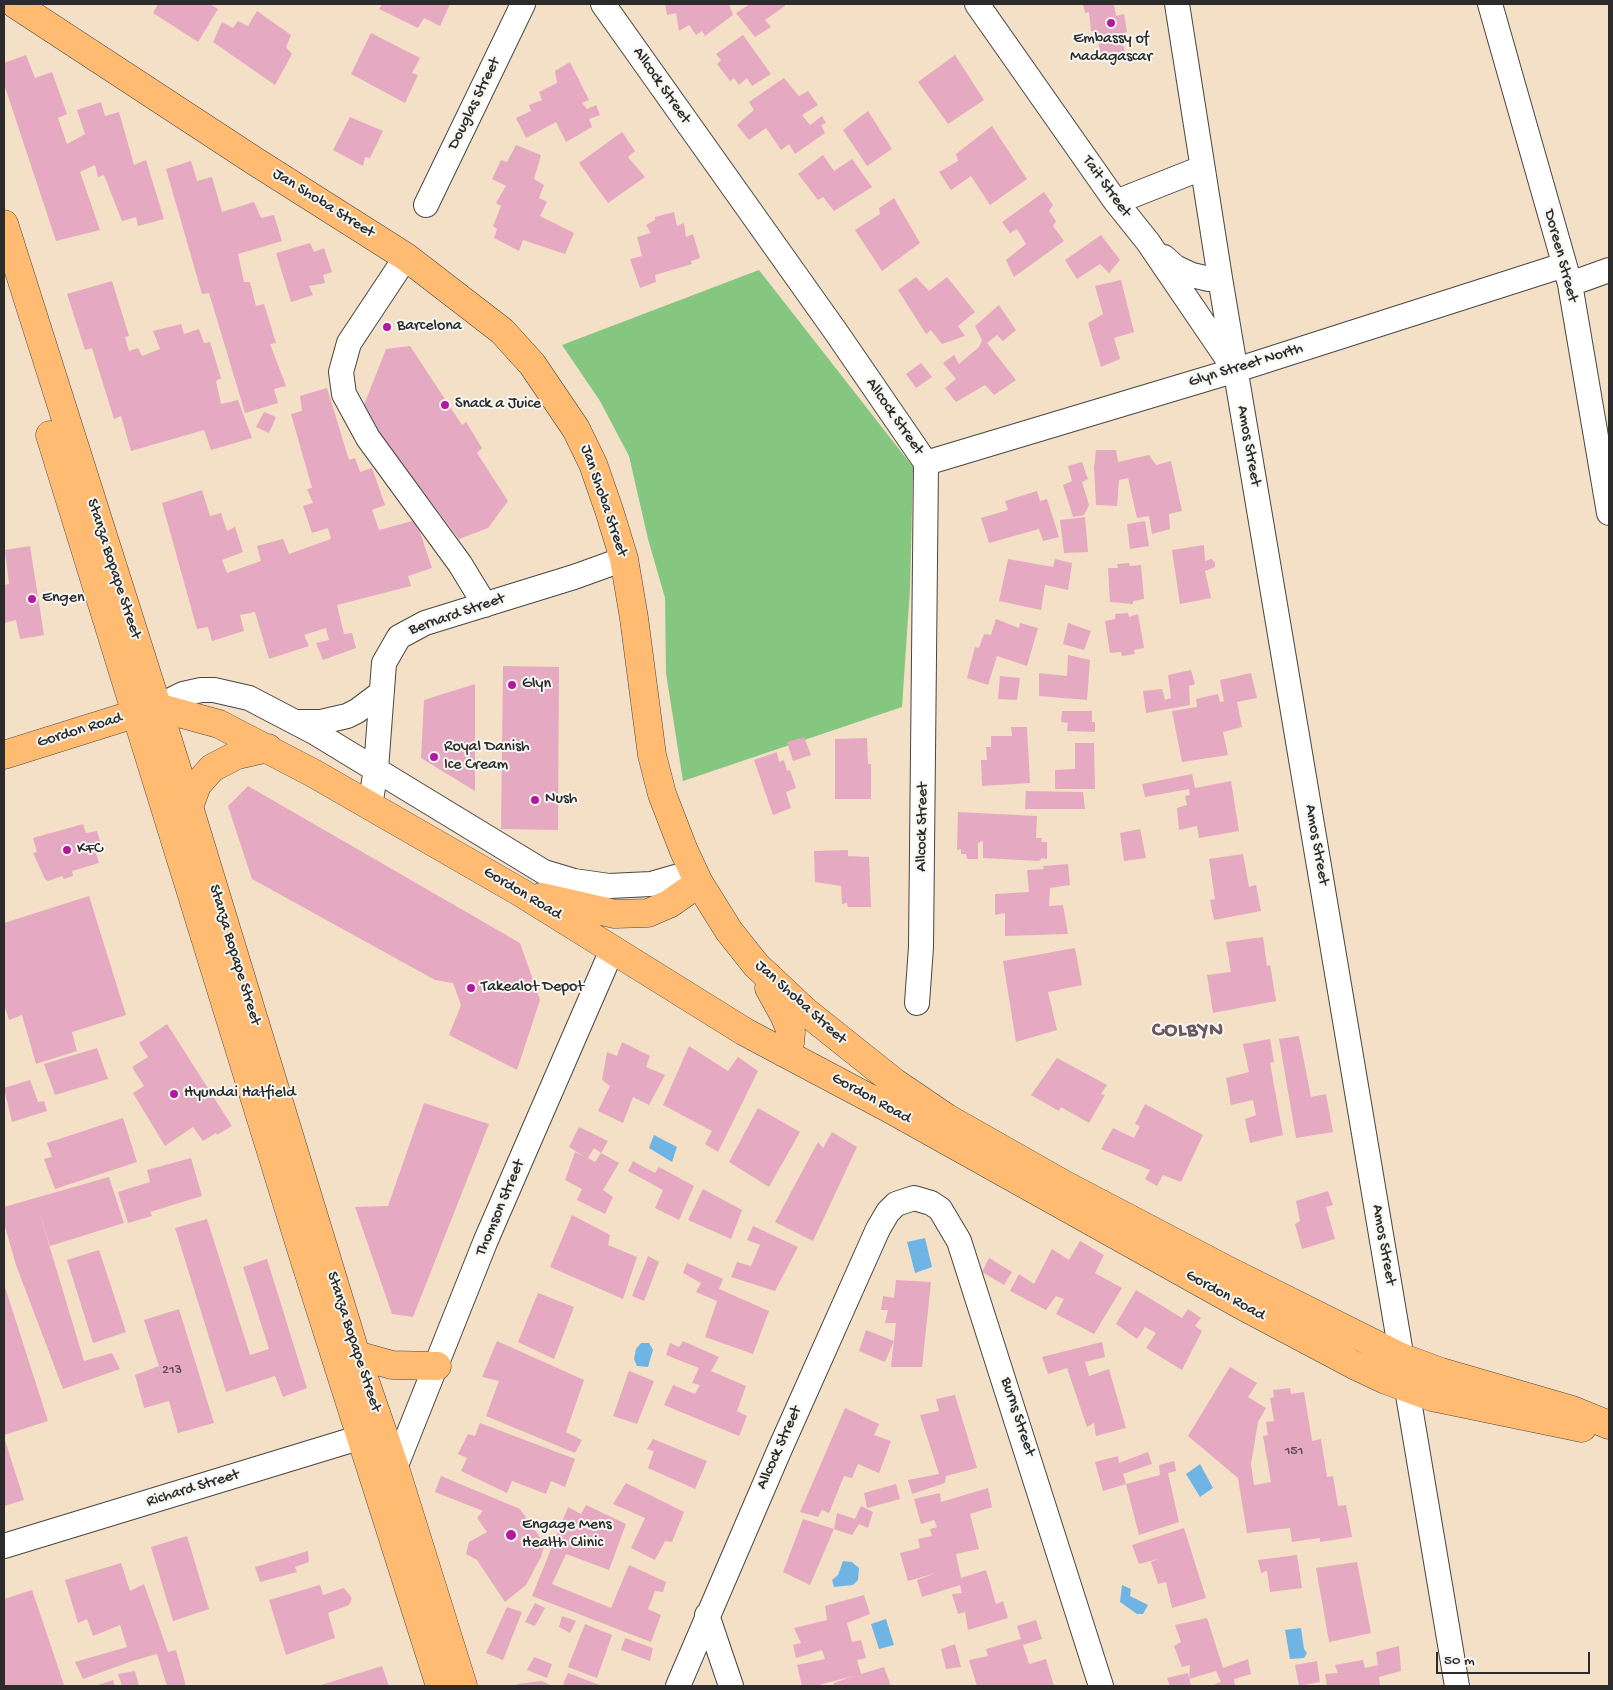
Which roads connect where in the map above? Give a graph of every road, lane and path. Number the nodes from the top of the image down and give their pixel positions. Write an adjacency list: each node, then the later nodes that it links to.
1 (15, 4): 12 (main road, Jan Shoba Street)
2 (523, 4): 9 (street, Douglas Street)
3 (603, 4): 18 (street, Allcock Street)
4 (977, 4): 8 (street, Tait Street)
5 (1177, 4): 7 (street, Amos Street)
6 (1490, 4): 14 (street, Doreen Street)
7 (1202, 168): 8 (street); 15 (street, Amos Street)
8 (1116, 202): 11 (street, Tait Street)
9 (426, 205)
10 (4, 224): 23 (main road, Stanza Bopape Street)
11 (1148, 242): 15 (street); 17 (street, Tait Street)
12 (406, 257): 20 (main road, Jan Shoba Street); 21 (street)
13 (1609, 270): 14 (street, Glyn Street North)
14 (1567, 274): 17 (street, Glyn Street North); 19 (street, Doreen Street)
15 (1220, 278): 17 (street, Amos Street)
16 (4, 286): 23 (main road, Stanza Bopape Street)
17 (1236, 370): 18 (street, Glyn Street North); 39 (street, Amos Street)
18 (926, 463): 34 (street, Allcock Street)
19 (1609, 513)
20 (624, 559): 21 (street, Bernard Street); 30 (main road, Jan Shoba Street)
21 (485, 605): 22 (street, Bernard Street)
22 (381, 693): 24 (street); 27 (street, Bernard Street)
23 (146, 711): 24 (street, Gordon Road); 25 (main road, Gordon Road); 26 (main road, Gordon Road); 29 (main road, Stanza Bopape Street); 44 (main road, Stanza Bopape Street)
24 (296, 722): 27 (street, Gordon Road)
25 (268, 748): 28 (main road, Gordon Road); 29 (main road)
26 (4, 755)
27 (376, 769): 28 (street, Bernard Street); 30 (street, Gordon Road)
28 (370, 806): 31 (main road, Gordon Road)
29 (188, 807): 38 (main road, Stanza Bopape Street)
30 (696, 878): 31 (main road); 33 (main road, Jan Shoba Street)
31 (520, 892): 32 (main road, Gordon Road)
32 (612, 950): 35 (main road, Gordon Road); 40 (street, Thomson Street)
33 (756, 965): 35 (main road); 36 (main road, Jan Shoba Street)
34 (917, 1002)
35 (784, 1052): 41 (main road, Gordon Road)
36 (1065, 1185): 39 (main road, Gordon Road)
37 (888, 1212): 47 (street, Allcock Street); 52 (street, Burns Street)
38 (356, 1355): 40 (main road); 44 (main road, Stanza Bopape Street)
39 (1403, 1358): 41 (street, Amos Street); 42 (main road, Gordon Road)
40 (437, 1366): 45 (street, Thomson Street)
41 (1408, 1388): 43 (main road, Gordon Road); 53 (street, Amos Street)
42 (1609, 1425)
43 (1609, 1430)
44 (371, 1435): 45 (main road, Stanza Bopape Street); 46 (street, Richard Street); 48 (main road, Stanza Bopape Street)
45 (395, 1468): 49 (main road, Stanza Bopape Street)
46 (4, 1546)
47 (708, 1615): 50 (street, Allcock Street); 51 (street)
48 (440, 1686)
49 (463, 1686)
50 (678, 1686)
51 (731, 1686)
52 (1101, 1686)
53 (1457, 1686)

